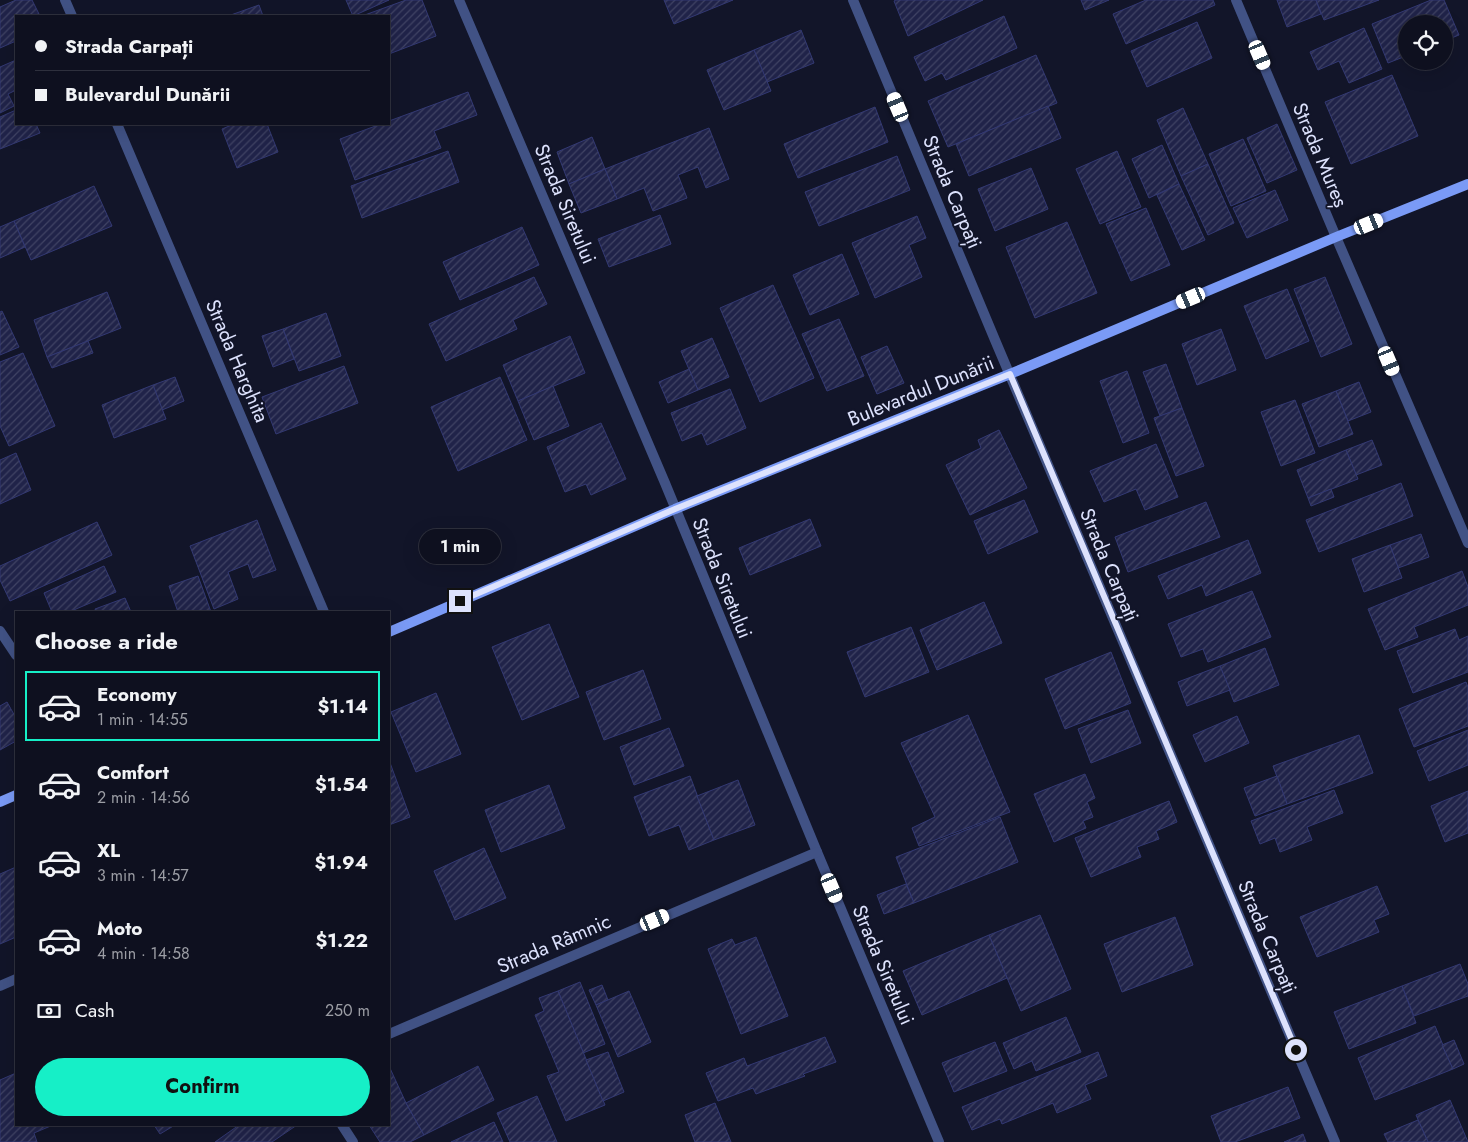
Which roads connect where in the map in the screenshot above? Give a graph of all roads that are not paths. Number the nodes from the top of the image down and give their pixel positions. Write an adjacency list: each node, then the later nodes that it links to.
1 (65, 0): 5 (street)
2 (459, 0): 10 (street, Strada Siretului)
3 (853, 0): 9 (street, Strada Carpați)
4 (1236, 0): 8 (street, Strada Mureș)
5 (72, 15)
6 (117, 125): 12 (street, Strada Harghita)
7 (1468, 184): 8 (street, Bulevardul Dunării)
8 (1336, 238): 9 (street, Bulevardul Dunării); 11 (street, Strada Mureș)
9 (1010, 374): 10 (street, Bulevardul Dunării); 25 (street, Strada Carpați)
10 (675, 509): 14 (street, Bulevardul Dunării); 18 (street, Strada Siretului)
11 (1468, 543)
12 (324, 611)
13 (0, 631): 15 (street)
14 (390, 632)
15 (15, 654)
16 (15, 795): 17 (street)
17 (0, 802)
18 (816, 852): 21 (street, Strada Râmnic); 24 (street, Strada Siretului)
19 (15, 979): 20 (street)
20 (0, 986)
21 (390, 1034)
22 (343, 1126): 23 (street)
23 (353, 1142)
24 (939, 1142)
25 (1335, 1142)

